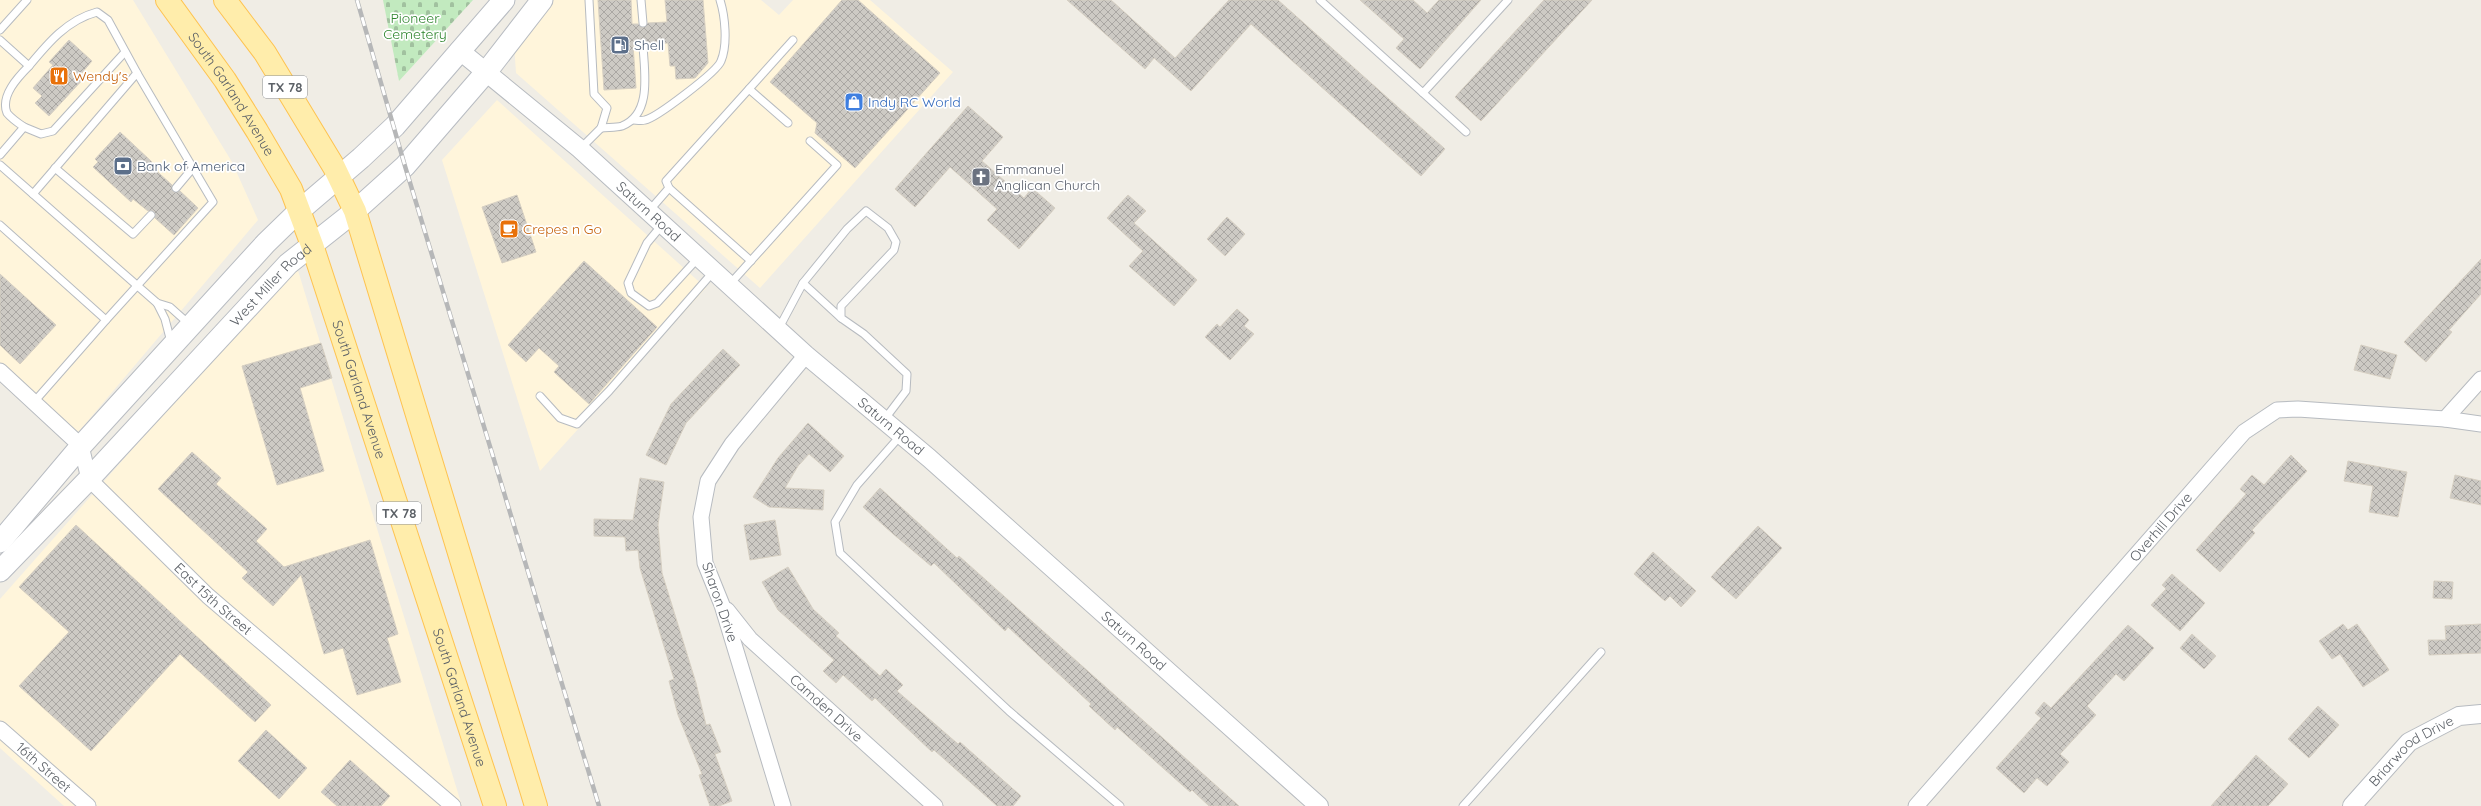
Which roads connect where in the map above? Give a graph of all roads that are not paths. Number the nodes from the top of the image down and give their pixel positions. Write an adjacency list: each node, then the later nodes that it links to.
1 (27, 0): 12 (lane)
2 (167, 0): 38 (main road, South Garland Avenue / TX 78)
3 (226, 0): 34 (main road, TX 78)
4 (504, 0): 16 (main road)
5 (542, 0): 19 (main road, West Miller Road)
6 (589, 0): 26 (lane)
7 (641, 0): 11 (lane)
8 (720, 0): 23 (lane)
9 (1320, 0): 22 (lane)
10 (1508, 0): 22 (lane)
11 (643, 23)
12 (0, 30)
13 (0, 40): 18 (lane)
14 (793, 40): 21 (lane)
15 (643, 44): 23 (lane)
16 (459, 50): 19 (street, Saturn Road); 34 (main road)
17 (126, 52): 18 (lane); 20 (lane); 25 (lane)
18 (28, 66): 25 (lane)
19 (487, 71): 29 (street, Saturn Road); 39 (main road, West Miller Road)
20 (137, 72): 32 (lane); 33 (lane)
21 (749, 89): 24 (lane); 36 (lane)
22 (1423, 93): 27 (lane)
23 (633, 120): 26 (lane)
24 (788, 123)
25 (24, 128): 30 (lane)
26 (601, 128): 29 (lane)
27 (1466, 132)
28 (810, 142): 46 (lane)
29 (580, 149): 40 (street, Saturn Road)
30 (0, 155)
31 (0, 165): 37 (lane)
32 (55, 168): 37 (lane); 41 (lane)
33 (192, 169): 35 (lane); 50 (lane)
34 (339, 177): 38 (main road); 39 (main road, TX 78)
35 (176, 188)
36 (669, 188): 40 (lane); 46 (lane)
37 (33, 194): 50 (lane)
38 (299, 211): 44 (main road, South Garland Avenue / TX 78); 54 (main road)
39 (355, 211): 44 (main road, West Miller Road); 77 (main road, TX 78)
40 (649, 211): 42 (street, Saturn Road)
41 (151, 215)
42 (663, 224): 45 (street, Saturn Road); 45 (lane)
43 (0, 225): 53 (lane)
44 (312, 245): 67 (main road, West Miller Road); 76 (main road, South Garland Avenue / TX 78)
45 (699, 257): 47 (street, Saturn Road)
46 (751, 261): 49 (lane)
47 (714, 270): 49 (street, Saturn Road); 60 (lane)
48 (804, 283): 52 (lane); 52 (lane); 55 (lane)
49 (730, 285): 55 (street, Saturn Road)
50 (138, 286): 51 (lane); 53 (lane)
51 (156, 303): 54 (lane); 56 (lane)
52 (841, 318): 63 (lane)
53 (106, 320): 61 (lane)
54 (191, 326): 56 (main road)
55 (778, 329): 57 (street, Saturn Road)
56 (172, 347): 66 (main road)
57 (806, 355): 63 (street, Saturn Road); 70 (street, Sharon Drive)
58 (0, 371): 61 (street)
59 (2481, 379): 62 (street)
60 (540, 396)
61 (34, 402): 66 (street)
62 (2445, 419): 64 (street, Overhill Drive); 83 (street, Overhill Drive)
63 (884, 420): 65 (street, Saturn Road)
64 (2481, 424)
65 (901, 435): 80 (lane); 81 (street, Saturn Road)
66 (81, 446): 67 (street); 68 (main road)
67 (89, 479): 69 (main road, West Miller Road); 75 (street, East 15th Street)
68 (0, 542)
69 (0, 571)
70 (722, 605): 78 (street, Sharon Drive); 79 (street, Camden Drive)
71 (1601, 652): 82 (lane)
72 (2481, 714): 84 (street, Briarwood Drive)
73 (0, 729): 74 (street, 16th Street)
74 (88, 806)
75 (453, 806)
76 (495, 806)
77 (536, 806)
78 (783, 806)
79 (935, 806)
80 (1120, 806)
81 (1319, 806)
82 (1463, 806)
83 (1916, 806)
84 (2352, 806)

